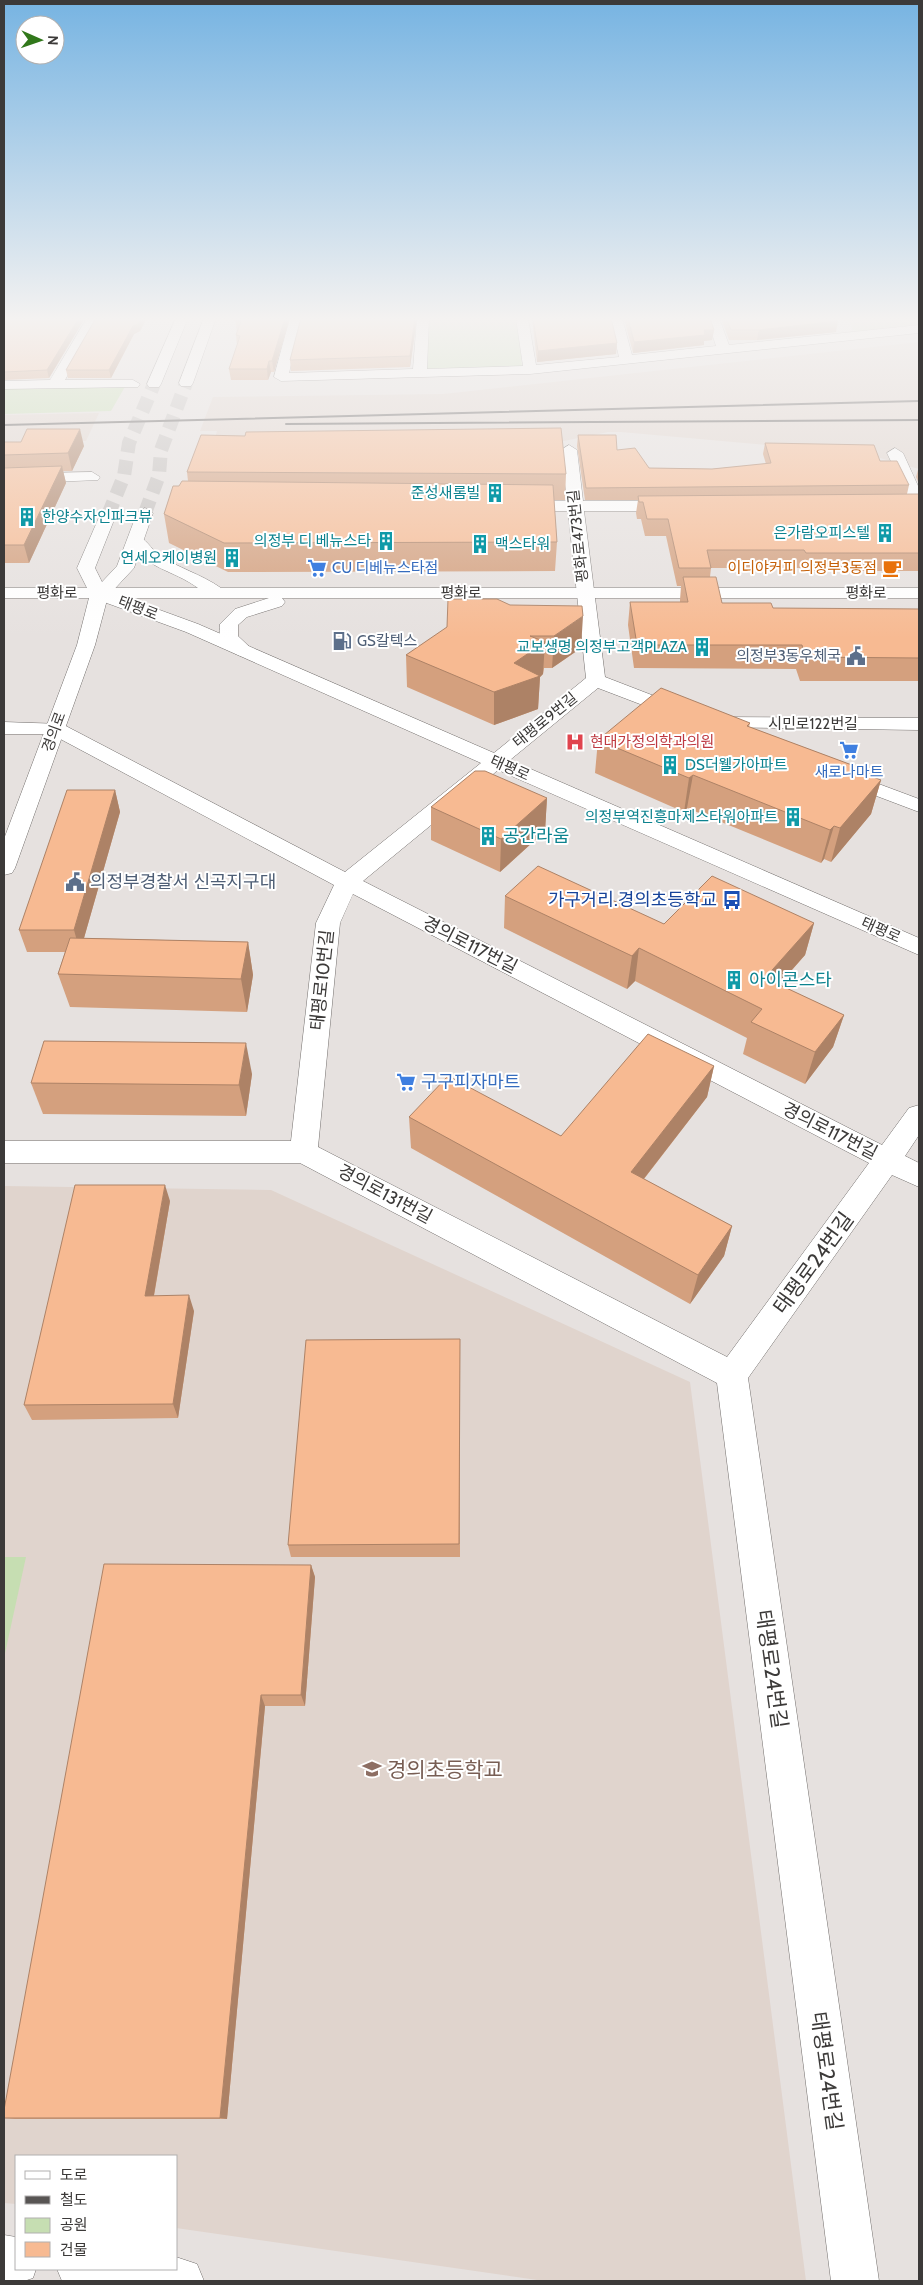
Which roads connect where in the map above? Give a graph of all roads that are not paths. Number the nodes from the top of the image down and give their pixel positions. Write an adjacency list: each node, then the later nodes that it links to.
1 (568, 450): 9 (street, 평화로473번길)
2 (895, 453): 6 (street)
3 (92, 477): 4 (street)
4 (4, 479)
5 (899, 504): 6 (street)
6 (919, 505)
7 (505, 506): 9 (street)
8 (692, 506): 9 (street)
9 (575, 507): 16 (street, 평화로473번길)
10 (145, 512): 12 (street)
11 (108, 514): 18 (street)
12 (136, 540): 14 (street); 18 (street)
13 (4, 593): 18 (street, 평화로)
14 (218, 593): 15 (street, 평화로); 18 (street, 평화로)
15 (346, 593): 16 (street, 평화로); 19 (street)
16 (584, 593): 17 (street, 평화로); 20 (street, 평화로473번길)
17 (919, 593)
18 (99, 594): 19 (street, 태평로); 24 (street, 경의로)
19 (247, 652): 26 (street, 태평로)
20 (596, 680): 21 (street); 26 (street, 태평로9번길)
21 (708, 723): 22 (street, 시민로122번길); 25 (street)
22 (919, 724)
23 (4, 728): 24 (street)
24 (55, 728): 29 (street, 경의로); 30 (street, 경의로117번길)
25 (754, 741)
26 (494, 761): 30 (street, 태평로10번길); 31 (street, 태평로)
27 (827, 770): 28 (street)
28 (919, 806)
29 (4, 868)
30 (348, 882): 34 (street, 태평로10번길); 35 (street, 경의로117번길)
31 (919, 947)
32 (919, 1115): 35 (street, 태평로24번길)
33 (4, 1152): 34 (street, 경의로131번길)
34 (304, 1152): 37 (street, 경의로131번길)
35 (887, 1160): 36 (street, 경의로117번길); 37 (street, 태평로24번길)
36 (919, 1176)
37 (732, 1375): 41 (street, 태평로24번길)
38 (89, 2270): 39 (street)
39 (175, 2281): 40 (street)
40 (180, 2281)
41 (855, 2281)

